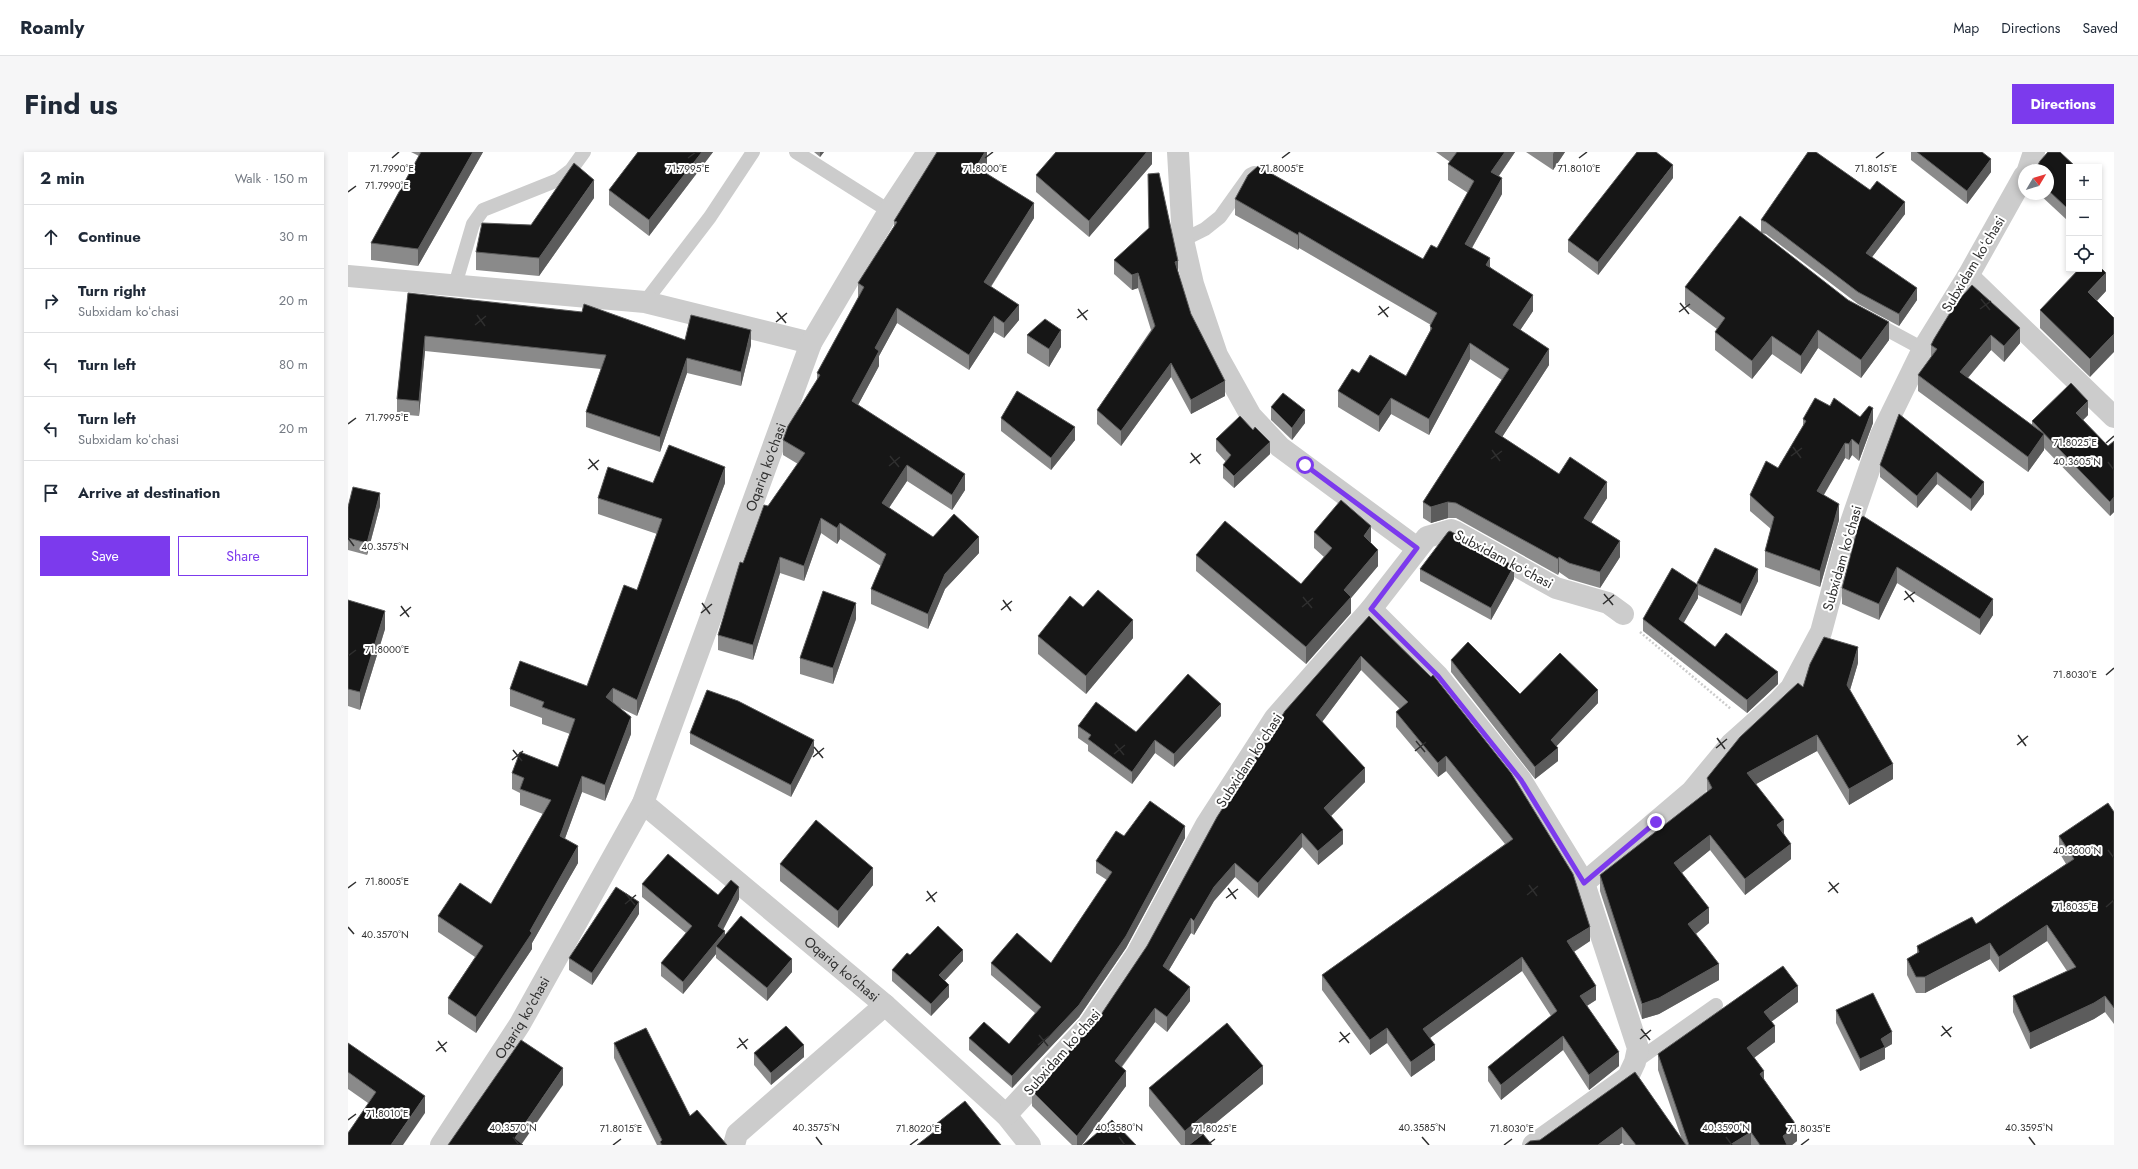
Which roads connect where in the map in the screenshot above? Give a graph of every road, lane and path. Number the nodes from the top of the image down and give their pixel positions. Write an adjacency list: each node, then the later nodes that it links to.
1 (584, 152): 14 (lane)
2 (753, 152): 15 (lane)
3 (796, 152): 10 (lane)
4 (928, 152): 10 (street, Oqariq ko'chasi)
5 (1178, 152): 11 (street)
6 (2034, 152): 7 (street)
7 (2030, 164)
8 (1265, 175): 11 (lane)
9 (2018, 187): 13 (street, Subxidam koʻchasi)
10 (890, 211): 17 (street, Oqariq ko'chasi)
11 (1183, 240): 20 (street)
12 (348, 276): 14 (street)
13 (1968, 276): 18 (street, Subxidam koʻchasi); 19 (street)
14 (455, 285): 15 (street)
15 (645, 302): 17 (street)
16 (1860, 315): 18 (lane)
17 (811, 343): 24 (street, Oqariq ko'chasi)
18 (1923, 349): 23 (street, Subxidam koʻchasi)
19 (2114, 417)
20 (1417, 548): 21 (street, Subxidam koʻchasi); 22 (street, Subxidam koʻchasi)
21 (1371, 609): 25 (street); 29 (street, Subxidam koʻchasi)
22 (1623, 614): 23 (path)
23 (1750, 725): 25 (street, Subxidam koʻchasi)
24 (643, 803): 26 (street, Oqariq ko'chasi); 30 (street, Oqariq ko'chasi)
25 (1584, 883): 28 (street)
26 (885, 1005): 29 (street, Oqariq ko'chasi); 31 (street)
27 (1716, 1005): 28 (lane)
28 (1635, 1062): 33 (street)
29 (1006, 1115): 32 (street, Oqariq ko'chasi)
30 (441, 1145)
31 (734, 1145)
32 (1030, 1145)
33 (1533, 1145)

